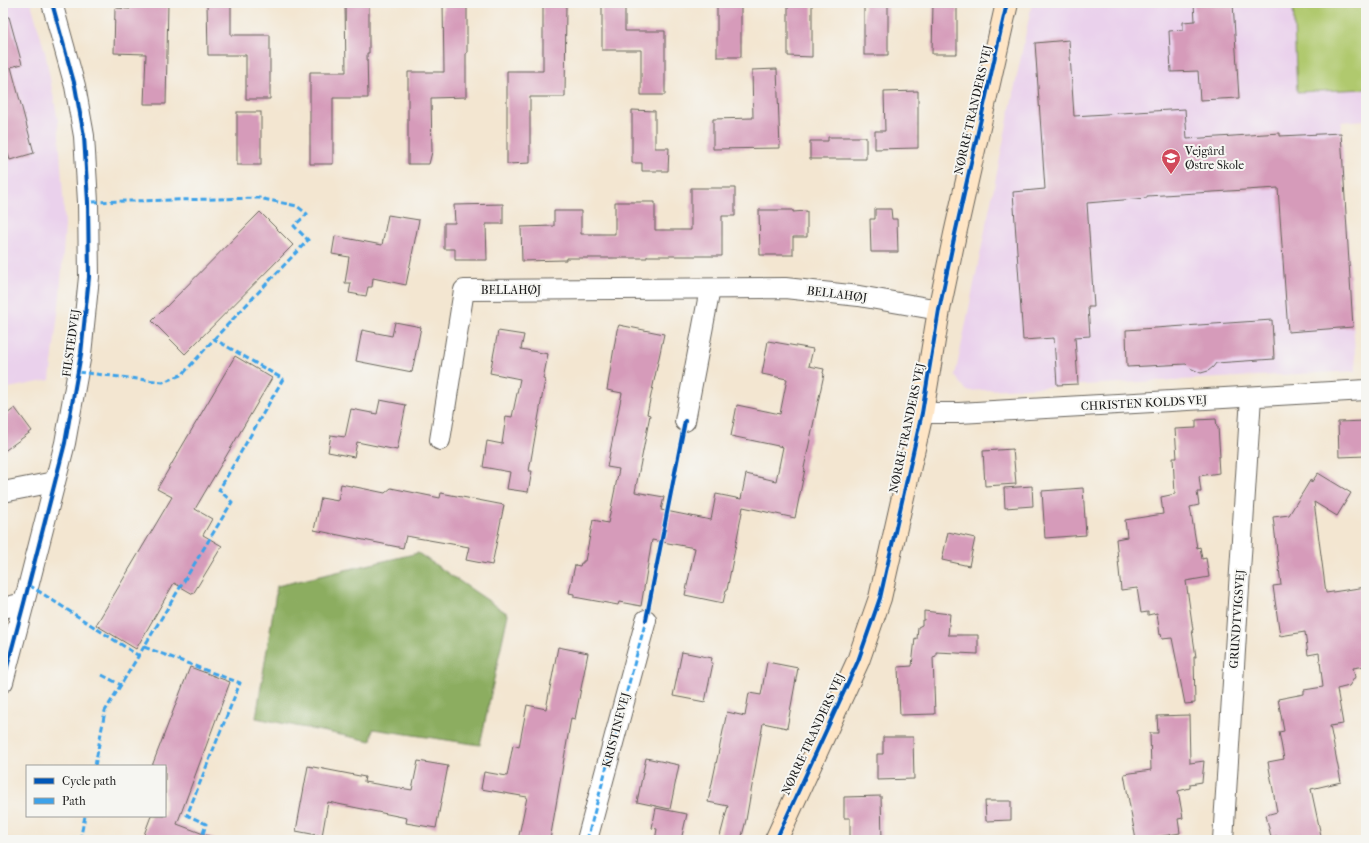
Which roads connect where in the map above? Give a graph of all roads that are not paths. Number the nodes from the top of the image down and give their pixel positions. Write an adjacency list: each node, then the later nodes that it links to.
1 (52, 3): 10 (street, FILSTEDVEJ)
2 (1007, 3): 4 (street, NØRRE TRANDERS VEJ)
3 (710, 289): 4 (street, BELLAHØJ); 8 (street); 9 (street, BELLAHØJ)
4 (939, 310): 7 (street, NØRRE TRANDERS VEJ)
5 (1366, 390): 6 (street, CHRISTEN KOLDS VEJ)
6 (1251, 397): 7 (street, CHRISTEN KOLDS VEJ); 18 (street, GRUNDTVIGSVEJ)
7 (922, 413): 17 (street, NØRRE TRANDERS VEJ)
8 (684, 421)
9 (440, 440)
10 (54, 482): 11 (street); 12 (street, FILSTEDVEJ)
11 (3, 492)
12 (24, 603): 13 (street); 15 (street, FILSTEDVEJ)
13 (3, 608)
14 (646, 620): 16 (street, KRISTINEVEJ)
15 (3, 682)
16 (587, 840)
17 (776, 840)
18 (1223, 840)

